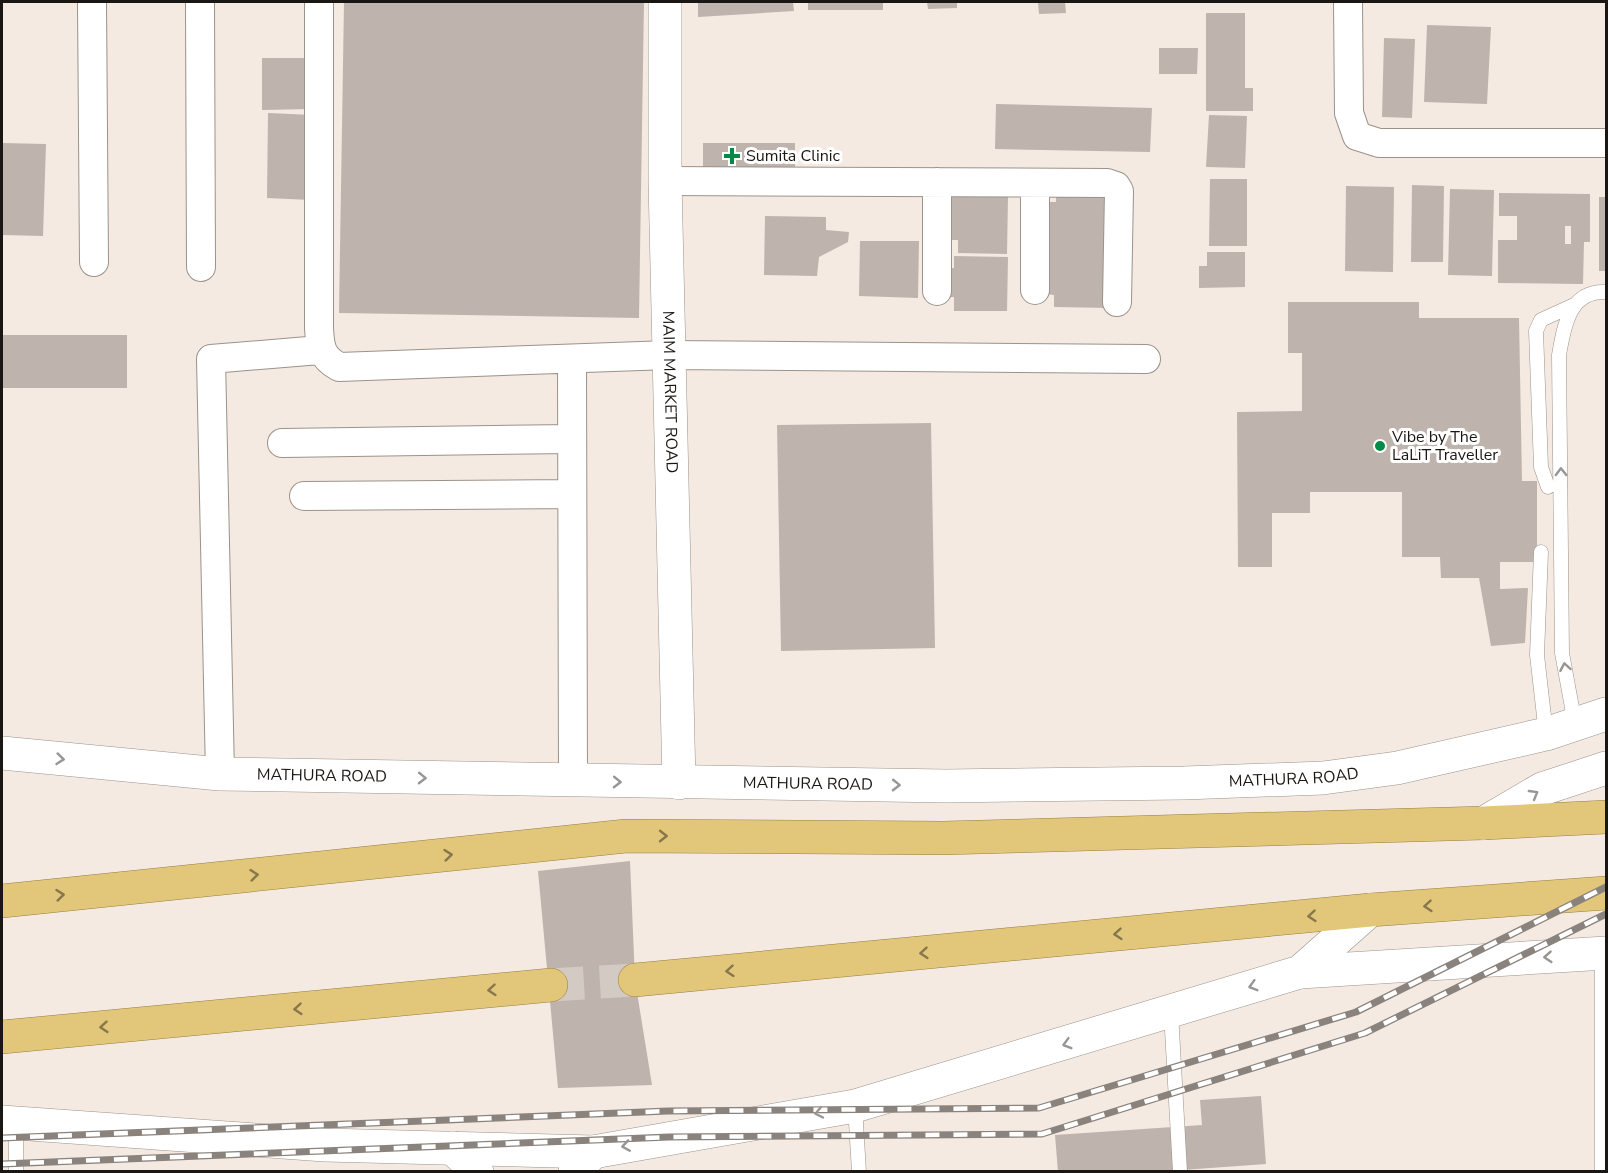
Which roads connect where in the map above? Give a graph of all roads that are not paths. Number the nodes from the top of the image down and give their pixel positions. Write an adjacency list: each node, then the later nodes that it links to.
1 (92, 2): 10 (street)
2 (200, 2): 11 (street)
3 (319, 2): 17 (street)
4 (665, 2): 7 (main road, MAIM MARKET ROAD)
5 (1348, 2): 6 (street)
6 (1606, 143)
7 (664, 181): 8 (street); 18 (main road, MAIM MARKET ROAD)
8 (937, 182): 9 (street); 12 (street)
9 (1035, 183): 13 (street); 15 (street)
10 (94, 262)
11 (201, 267)
12 (937, 291)
13 (1035, 291)
14 (1606, 292): 16 (lane)
15 (1117, 302)
16 (1574, 304): 23 (lane); 28 (lane, one-way to 16)
17 (320, 350): 20 (street); 31 (street)
18 (669, 355): 19 (street); 20 (street); 33 (main road, MAIM MARKET ROAD)
19 (1146, 358)
20 (572, 360): 21 (street)
21 (571, 439): 22 (street); 24 (street)
22 (282, 442)
23 (1548, 487)
24 (571, 494): 25 (street); 32 (street)
25 (304, 496)
26 (1541, 552): 28 (lane)
27 (1606, 714): 28 (main road, MATHURA ROAD)
28 (1560, 729): 33 (main road, MATHURA ROAD, one-way to 28)
29 (2, 753): 31 (main road, MATHURA ROAD, one-way to 31)
30 (1606, 768): 35 (main road, one-way to 30)
31 (220, 774): 32 (main road, MATHURA ROAD, one-way to 32)
32 (573, 781): 33 (main road, MATHURA ROAD, one-way to 33)
33 (680, 783)
34 (1606, 818): 35 (highway)
35 (1484, 823): 37 (highway, one-way to 35)
36 (1606, 893): 38 (highway, one-way to 38)
37 (2, 901)
38 (1370, 910): 40 (main road); 41 (highway, one-way to 41)
39 (1604, 953): 40 (main road, one-way to 40); 53 (lane)
40 (1300, 972): 43 (main road, one-way to 43)
41 (635, 980)
42 (550, 985): 44 (highway, one-way to 44)
43 (1171, 1010): 45 (main road, one-way to 45); 52 (lane)
44 (2, 1037)
45 (855, 1106): 48 (main road, one-way to 48); 51 (lane)
46 (9, 1122): 47 (main road); 49 (lane)
47 (453, 1148): 48 (main road); 50 (main road)
48 (584, 1162)
49 (16, 1172)
50 (477, 1172)
51 (859, 1172)
52 (1180, 1172)
53 (1602, 1172)

